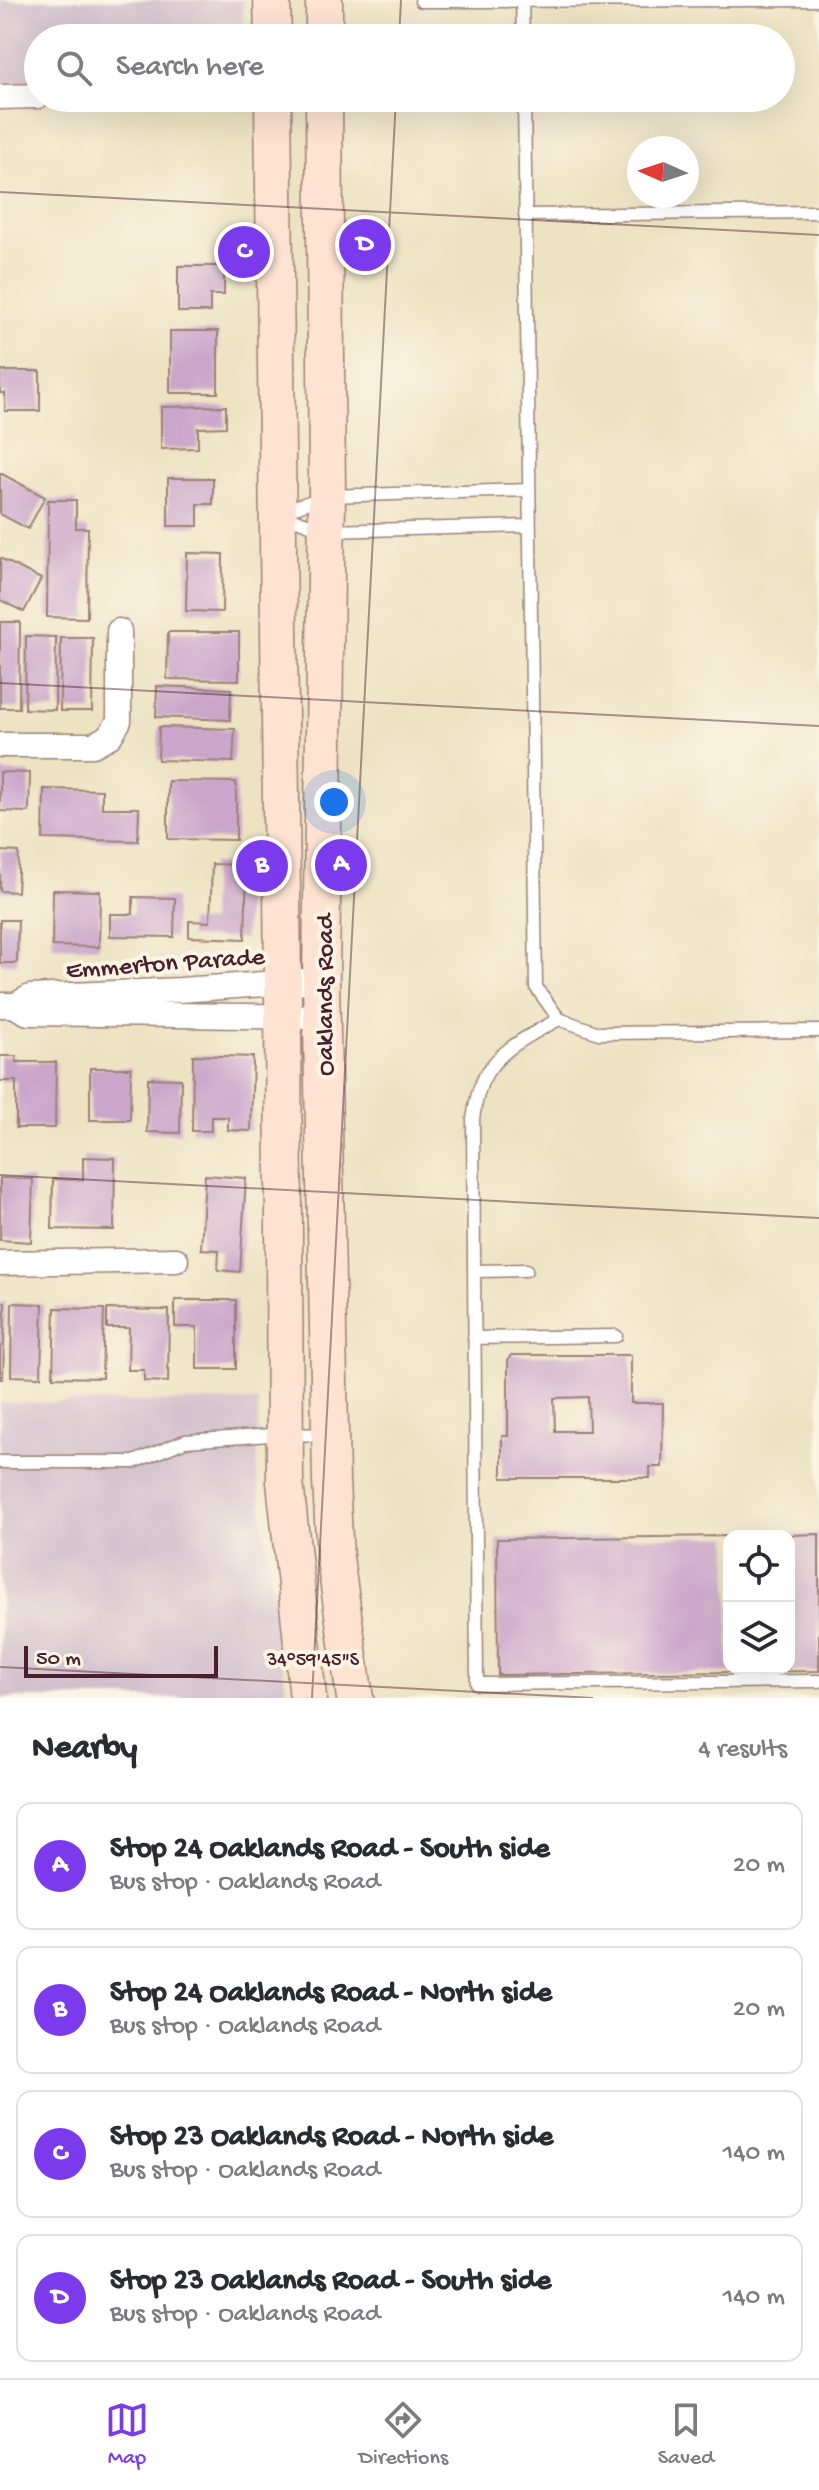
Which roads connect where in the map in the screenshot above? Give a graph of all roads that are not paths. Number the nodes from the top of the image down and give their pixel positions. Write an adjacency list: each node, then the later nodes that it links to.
1 (272, 0): 6 (main road)
2 (324, 0): 7 (main road)
3 (819, 0): 5 (lane)
4 (421, 1): 5 (lane)
5 (522, 1): 8 (lane)
6 (273, 24)
7 (324, 24)
8 (523, 24)
9 (24, 96): 10 (street)
10 (0, 97)
11 (273, 112): 18 (main road, Oaklands Road)
12 (324, 112): 17 (main road, Oaklands Road)
13 (524, 112): 15 (lane)
14 (819, 212): 15 (lane)
15 (525, 215): 16 (lane)
16 (529, 490): 17 (lane); 19 (lane)
17 (327, 496): 18 (lane); 20 (main road, Oaklands Road)
18 (276, 513): 20 (lane); 24 (main road, Oaklands Road)
19 (529, 526): 20 (lane); 28 (lane)
20 (326, 531): 23 (main road, Oaklands Road)
21 (119, 631): 22 (street)
22 (0, 745)
23 (321, 980): 24 (street, Emmerton Parade); 26 (main road, Oaklands Road)
24 (283, 981): 25 (street, Emmerton Parade); 27 (main road, Oaklands Road)
25 (7, 1005): 27 (street, Emmerton Parade)
26 (322, 1017): 27 (street, Emmerton Parade); 37 (main road, Oaklands Road)
27 (283, 1018): 36 (main road, Oaklands Road)
28 (559, 1019): 29 (lane); 33 (lane)
29 (819, 1031)
30 (176, 1260): 31 (street)
31 (0, 1263)
32 (526, 1270): 33 (lane)
33 (474, 1271): 35 (lane)
34 (616, 1336): 35 (lane)
35 (474, 1338): 39 (lane)
36 (285, 1434): 37 (lane); 38 (lane); 40 (main road, Oaklands Road)
37 (332, 1435): 41 (main road, Oaklands Road)
38 (0, 1462)
39 (819, 1681)
40 (308, 1698)
41 (355, 1698)

